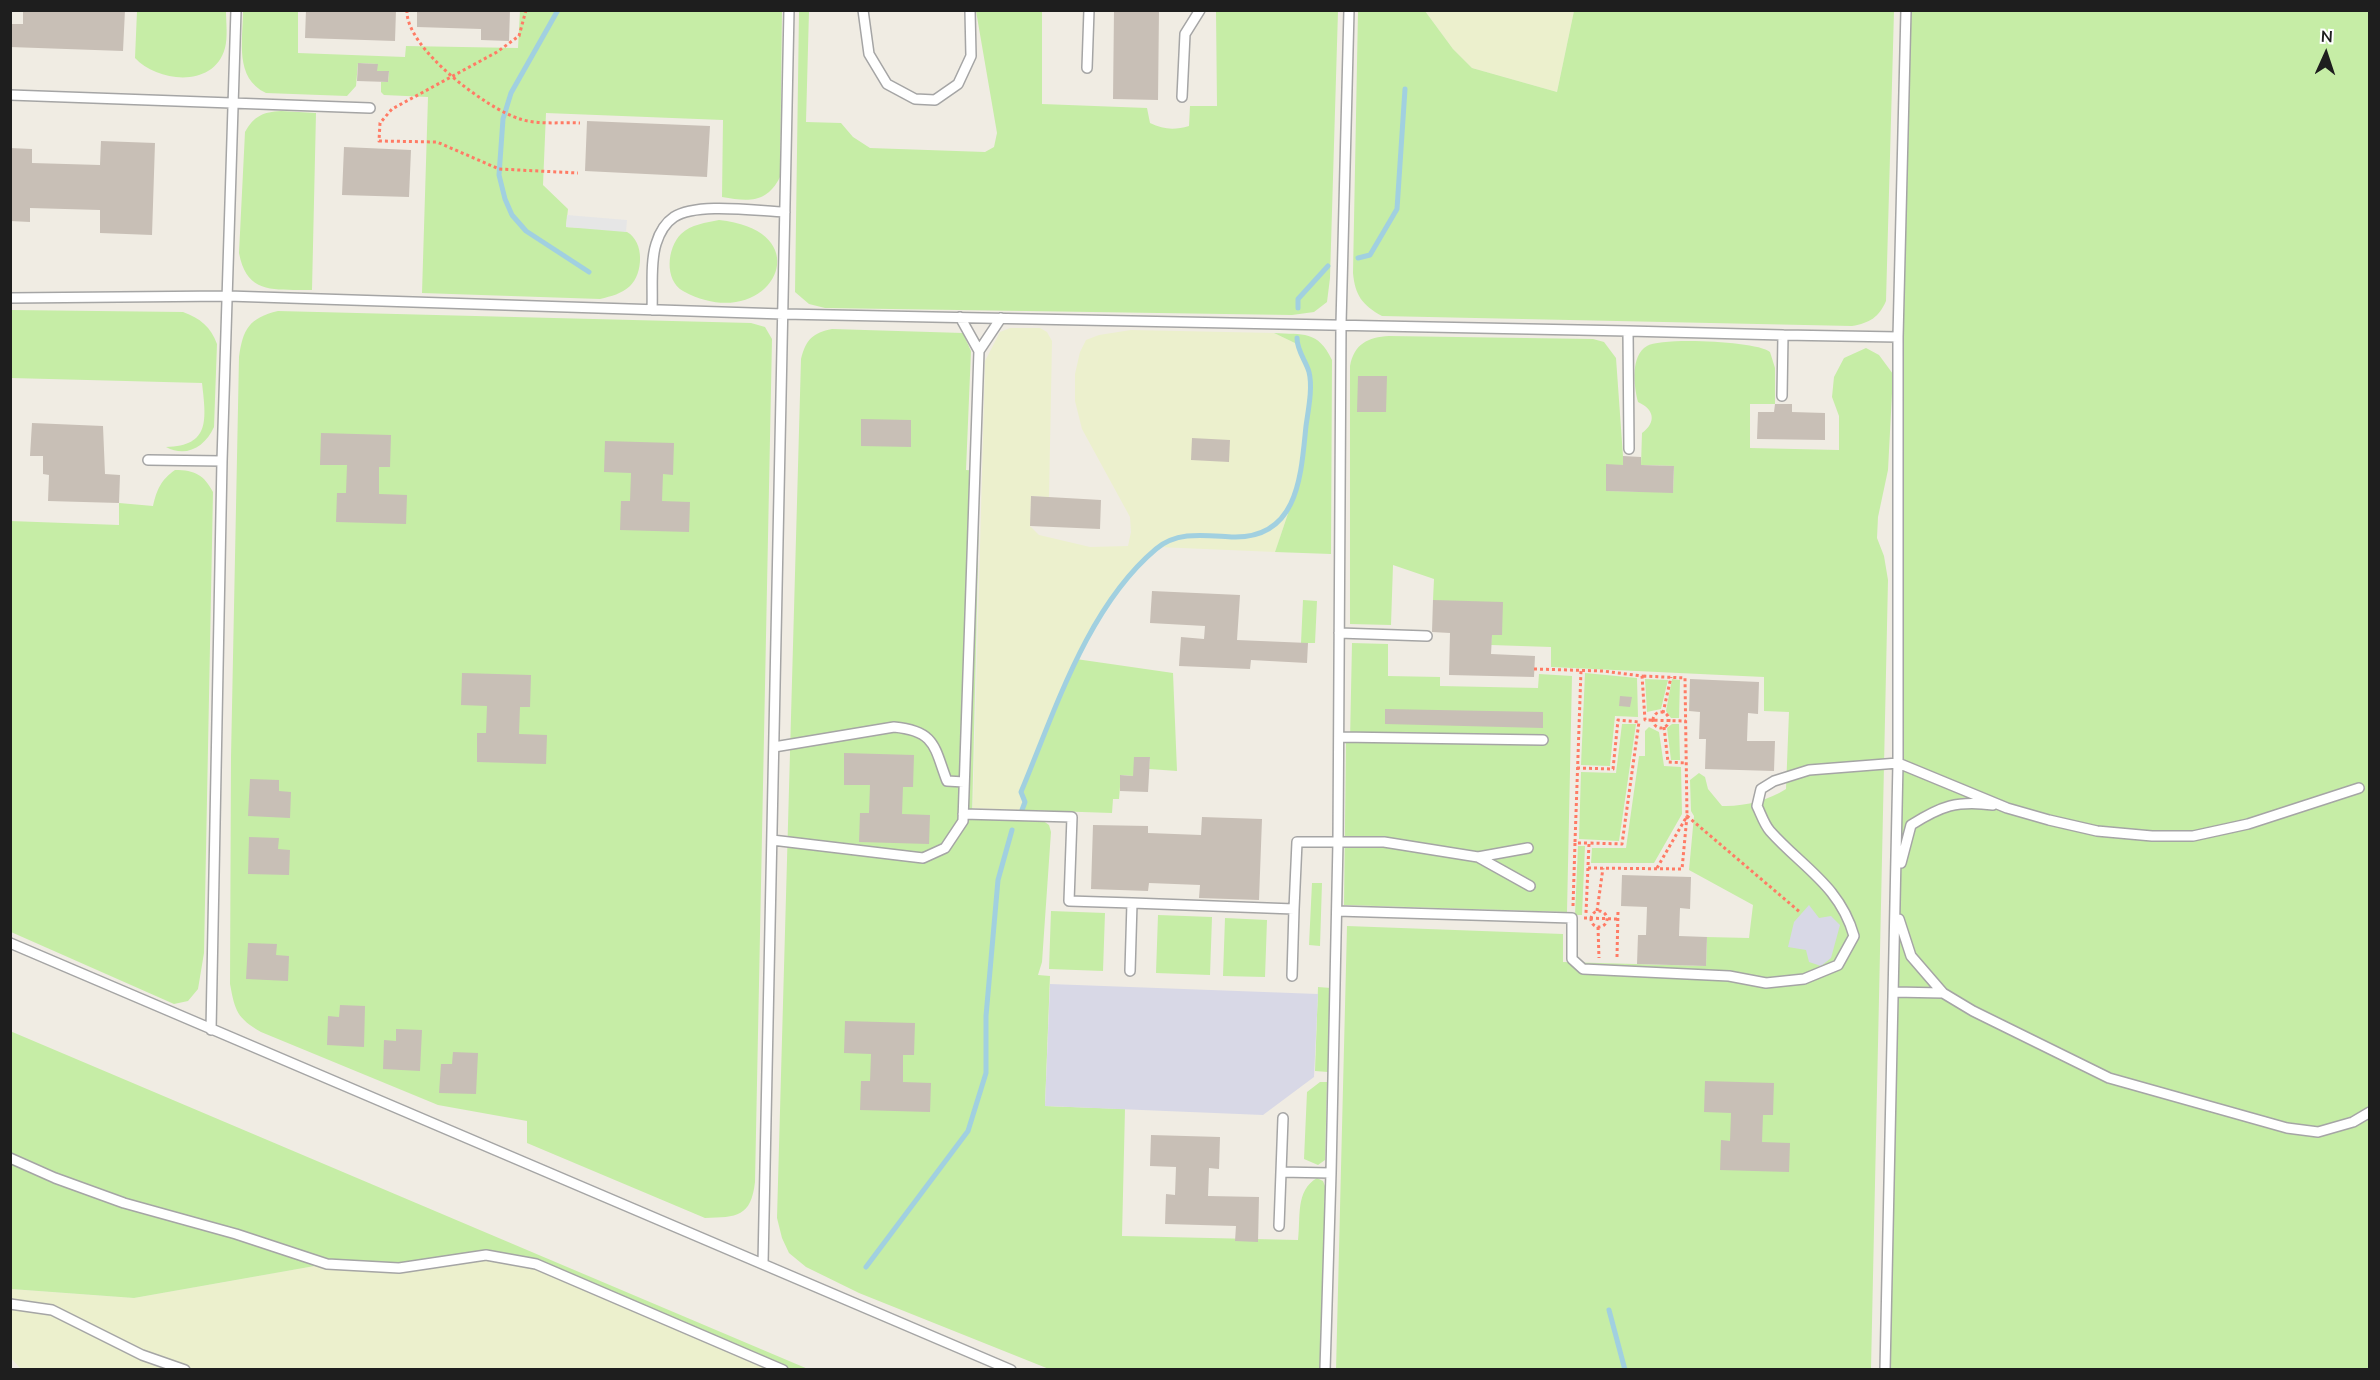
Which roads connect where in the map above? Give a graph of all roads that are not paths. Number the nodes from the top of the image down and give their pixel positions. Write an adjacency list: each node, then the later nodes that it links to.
1 (236, 10): 12 (lane)
2 (789, 10): 14 (lane)
3 (863, 10): 4 (lane)
4 (970, 10)
5 (1089, 10): 9 (lane)
6 (1200, 10): 11 (lane)
7 (1349, 10): 21 (lane)
8 (1906, 10): 24 (lane)
9 (1087, 68)
10 (10, 95): 12 (lane)
11 (1182, 97)
12 (234, 103): 13 (lane); 15 (lane)
13 (370, 108)
14 (785, 212): 17 (lane); 18 (lane)
15 (228, 296): 16 (lane); 17 (lane); 29 (lane)
16 (10, 298)
17 (652, 310): 18 (lane)
18 (783, 314): 19 (lane); 34 (lane)
19 (960, 317): 20 (lane); 25 (lane)
20 (1001, 318): 21 (lane); 25 (lane)
21 (1341, 324): 22 (lane); 30 (lane)
22 (1628, 331): 23 (lane); 27 (lane)
23 (1783, 335): 24 (lane); 26 (lane)
24 (1898, 337): 35 (lane)
25 (979, 351): 36 (lane)
26 (1782, 396)
27 (1629, 449)
28 (148, 460): 29 (lane)
29 (222, 461): 54 (lane)
30 (1340, 633): 31 (lane); 32 (lane)
31 (1427, 636)
32 (1339, 737): 33 (lane); 41 (lane)
33 (1544, 740)
34 (774, 747): 36 (lane); 40 (lane)
35 (1898, 764): 38 (lane); 45 (lane); 48 (lane)
36 (964, 782): 39 (lane)
37 (2359, 788): 38 (lane)
38 (2007, 808): 45 (lane)
39 (963, 814): 40 (lane); 46 (lane)
40 (772, 840): 61 (lane)
41 (1338, 842): 43 (lane); 47 (lane); 48 (lane)
42 (1528, 848): 43 (lane)
43 (1478, 857): 44 (lane)
44 (1530, 886)
45 (1896, 892): 52 (lane); 53 (lane)
46 (1132, 903): 47 (lane); 50 (lane)
47 (1294, 909): 51 (lane)
48 (1337, 911): 59 (lane)
49 (10, 943): 54 (lane)
50 (1130, 971)
51 (1292, 976)
52 (1894, 992): 53 (lane); 67 (lane)
53 (1943, 993): 55 (lane)
54 (211, 1030): 61 (lane)
55 (2370, 1112)
56 (1283, 1118): 58 (lane)
57 (10, 1158): 64 (lane)
58 (1281, 1172): 59 (lane); 60 (lane)
59 (1331, 1173): 66 (lane)
60 (1279, 1226)
61 (763, 1263): 65 (lane)
62 (10, 1304): 63 (lane)
63 (184, 1370)
64 (783, 1370)
65 (1011, 1370)
66 (1325, 1370)
67 (1885, 1370)

